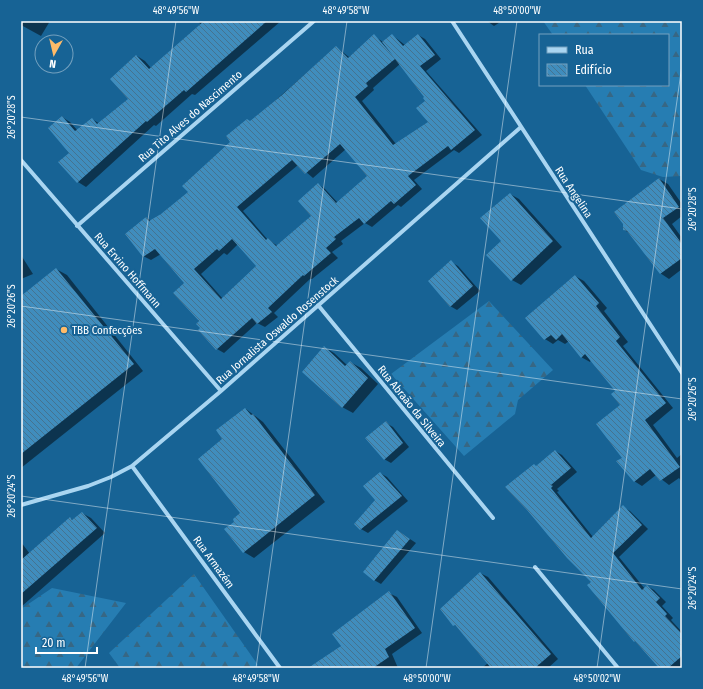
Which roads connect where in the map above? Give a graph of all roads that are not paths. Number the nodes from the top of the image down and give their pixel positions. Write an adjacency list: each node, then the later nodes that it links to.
1 (314, 21): 5 (street, Rua Tito Alves do Nascimento)
2 (452, 21): 3 (street, Rua Angelina)
3 (521, 127): 6 (street, Rua Jornalista Oswaldo Rosenstock); 7 (street, Rua Angelina)
4 (21, 160): 5 (street, Rua Ervino Hoffmann)
5 (77, 226): 8 (street, Rua Ervino Hoffmann)
6 (318, 305): 8 (street, Rua Jornalista Oswaldo Rosenstock); 11 (street, Rua Abraão da Silveira)
7 (682, 373)
8 (221, 391): 9 (street, Rua Jornalista Oswaldo Rosenstock)
9 (132, 466): 10 (street, Rua Jornalista Oswaldo Rosenstock); 13 (street, Rua Armazém)
10 (21, 505)
11 (492, 518)
12 (536, 567): 14 (street)
13 (280, 668)
14 (618, 668)

